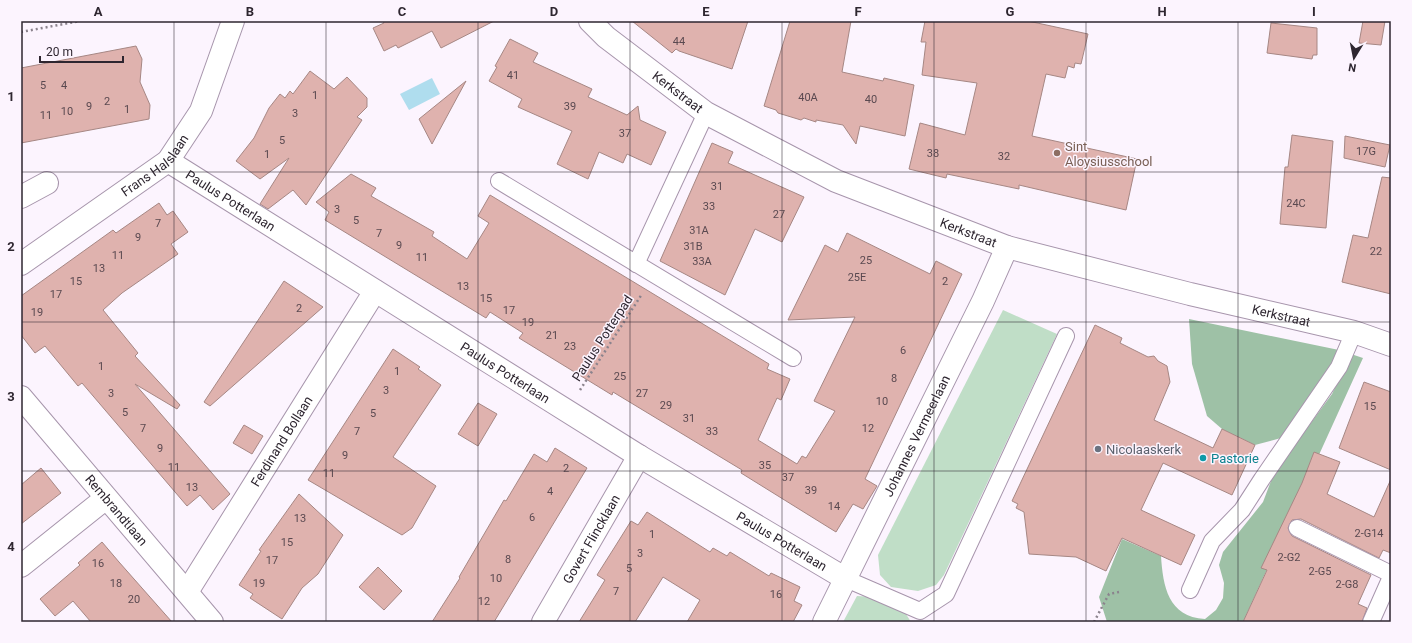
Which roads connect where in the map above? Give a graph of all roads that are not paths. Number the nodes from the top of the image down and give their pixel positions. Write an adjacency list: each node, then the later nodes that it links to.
1 (233, 21): 4 (street, Frans Halslaan)
2 (590, 21): 3 (street, Kerkstraat)
3 (706, 112): 8 (street, Kerkstraat); 10 (lane)
4 (168, 161): 9 (street, Frans Halslaan); 11 (street, Paulus Potterlaan)
5 (499, 181): 10 (lane)
6 (47, 183): 7 (street)
7 (21, 198)
8 (1007, 247): 12 (street, Kerkstraat); 22 (street, Johannes Vermeerlaan)
9 (21, 264)
10 (636, 264): 15 (lane)
11 (375, 291): 17 (street, Paulus Potterlaan); 24 (street, Ferdinand Bollaan)
12 (1354, 332): 14 (street, Kerkstraat); 23 (lane)
13 (1066, 336): 22 (lane)
14 (1391, 345)
15 (793, 358)
16 (21, 397): 18 (street, Rembrandtlaan)
17 (640, 456): 22 (street, Paulus Potterlaan); 26 (street, Govert Flincklaan)
18 (106, 498): 20 (street); 24 (street, Rembrandtlaan)
19 (1296, 528): 21 (lane)
20 (21, 566)
21 (1391, 575): 28 (lane)
22 (846, 579): 27 (street, Johannes Vermeerlaan)
23 (1190, 590)
24 (188, 592): 25 (street, Rembrandtlaan)
25 (212, 622)
26 (543, 622)
27 (824, 622)
28 (1371, 622)

